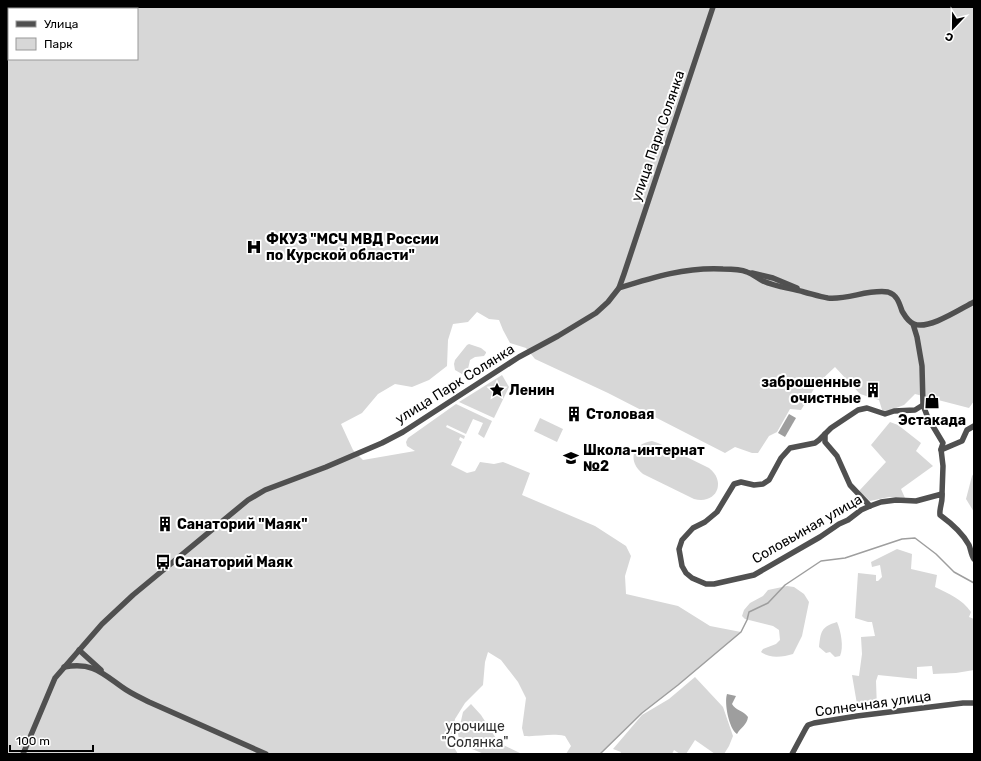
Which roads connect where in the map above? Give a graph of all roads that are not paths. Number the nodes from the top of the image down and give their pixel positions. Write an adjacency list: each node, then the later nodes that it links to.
1 (713, 7): 2 (street, улица Парк Солянка)
2 (619, 288): 4 (street); 12 (street, улица Парк Солянка)
3 (974, 302): 4 (street)
4 (913, 324): 5 (street)
5 (923, 405): 7 (street); 8 (street)
6 (974, 426): 8 (street)
7 (825, 434): 10 (street); 10 (street, Соловьиная улица)
8 (941, 450): 9 (street)
9 (942, 494): 10 (street, Соловьиная улица); 11 (street)
10 (870, 506)
11 (974, 559)
12 (79, 650): 13 (street, улица Парк Солянка); 14 (street)
13 (64, 667): 14 (street); 16 (street, улица Парк Солянка)
14 (104, 673): 17 (street)
15 (974, 703): 18 (street, Солнечная улица)
16 (23, 754)
17 (266, 754)
18 (792, 754)

